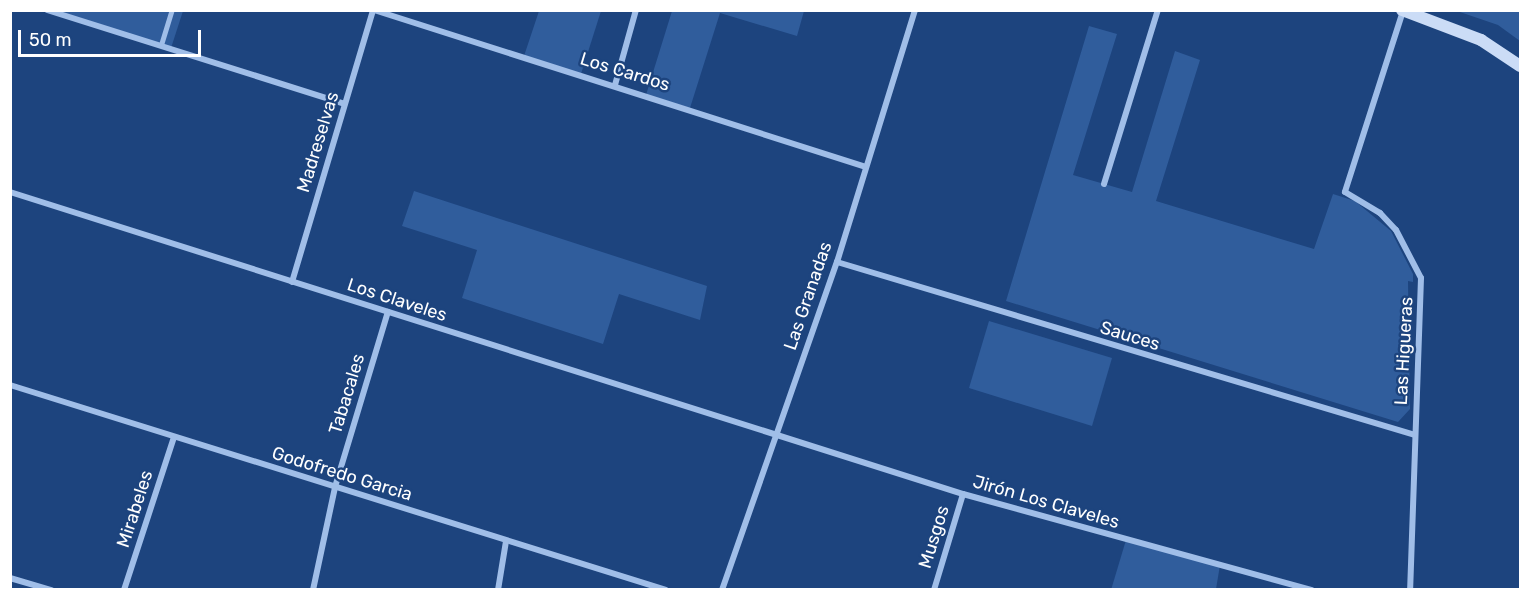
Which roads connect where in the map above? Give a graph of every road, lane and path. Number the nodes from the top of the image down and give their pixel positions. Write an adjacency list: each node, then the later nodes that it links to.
1 (47, 10): 8 (street)
2 (172, 10): 9 (lane)
3 (374, 10): 11 (street, Los Cardos); 12 (street, Madreselvas)
4 (636, 10): 11 (street)
5 (915, 10): 13 (street, Las Granadas)
6 (1158, 10): 14 (street)
7 (1402, 10): 10 (street); 21 (street, Las Higueras)
8 (62, 13): 9 (street)
9 (161, 45): 12 (street)
10 (1521, 66)
11 (615, 85): 13 (street, Los Cardos)
12 (345, 104): 17 (street, Madreselvas)
13 (866, 167): 16 (street, Las Granadas)
14 (1104, 184)
15 (10, 192): 17 (street, Los Claveles)
16 (837, 262): 20 (street, Las Granadas); 21 (street, Sauces)
17 (292, 282): 18 (street, Los Claveles)
18 (388, 312): 20 (street, Los Claveles); 23 (street, Tabacales)
19 (10, 385): 22 (street, Godofredo Garcia)
20 (776, 435): 24 (street, Jirón Los Claveles); 32 (street, Las Granadas)
21 (1415, 435): 35 (street, Las Higueras)
22 (174, 437): 23 (street, Godofredo Garcia); 28 (street, Mirabeles)
23 (335, 487): 25 (street, Godofredo Garcia); 29 (street, Tabacales)
24 (963, 494): 33 (street, Musgos); 34 (street, Jirón Los Claveles)
25 (506, 541): 30 (street); 31 (street, Godofredo Garcia)
26 (10, 578): 27 (street)
27 (51, 590)
28 (124, 590)
29 (312, 590)
30 (498, 590)
31 (666, 590)
32 (722, 590)
33 (934, 590)
34 (1312, 590)
35 (1410, 590)

